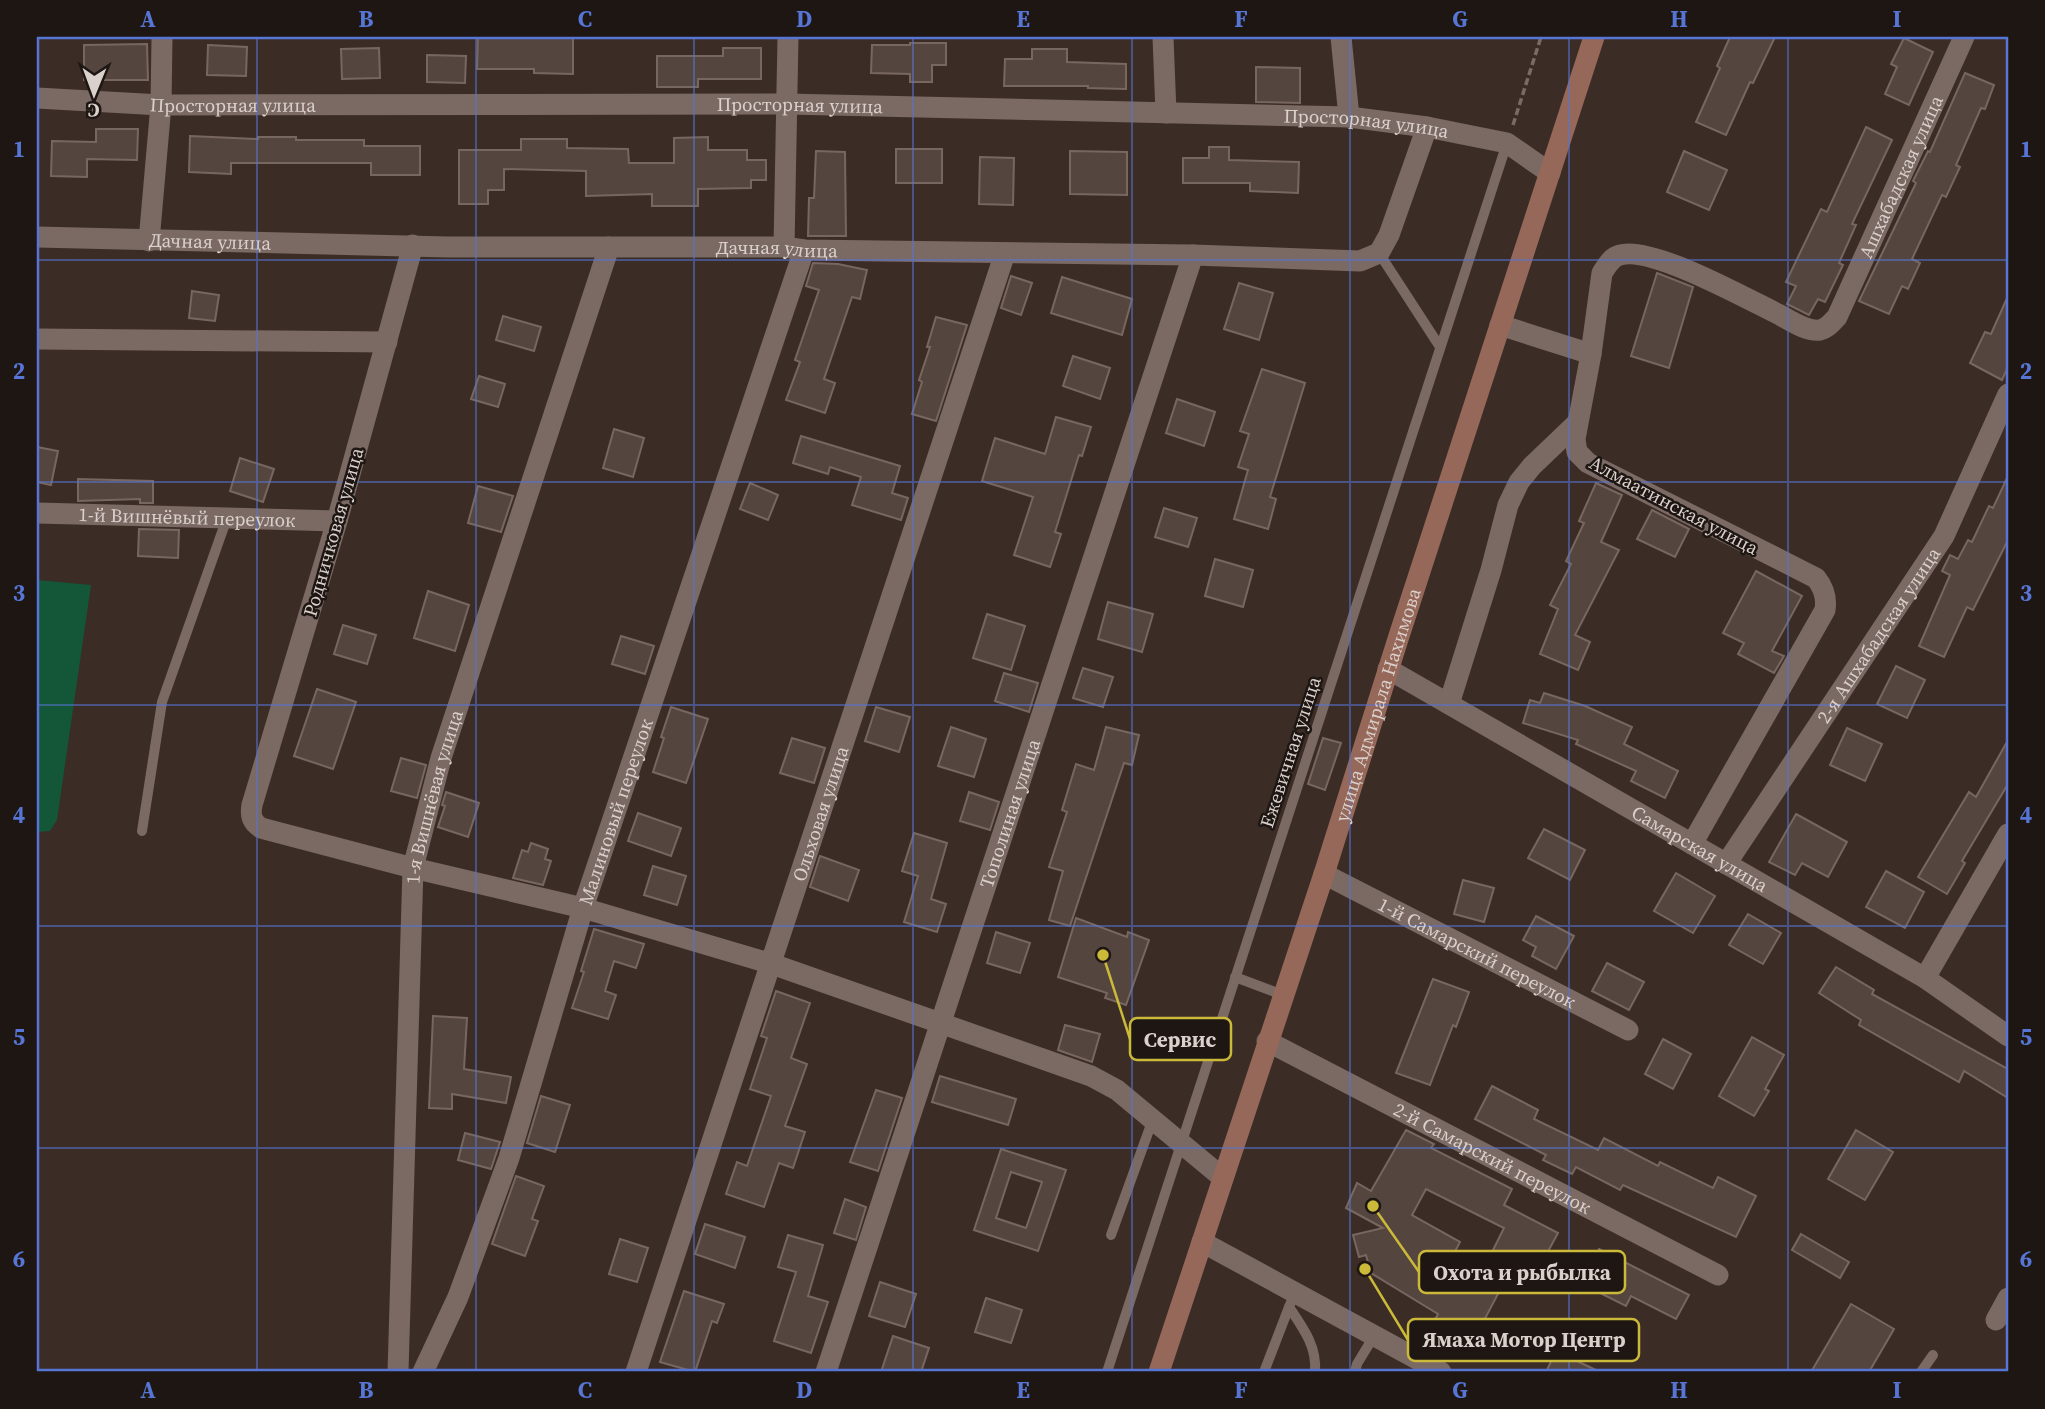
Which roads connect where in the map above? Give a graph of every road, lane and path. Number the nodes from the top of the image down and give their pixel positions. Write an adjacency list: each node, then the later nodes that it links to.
1 (162, 37): 10 (street)
2 (788, 37): 9 (street, Малиновый переулок)
3 (1163, 37): 11 (street)
4 (1341, 37): 12 (street)
5 (1541, 37): 14 (path)
6 (1594, 37): 15 (main road, улица Адмирала Нахимова)
7 (1964, 37): 24 (street, Ашхабадская улица)
8 (37, 98): 10 (street, Просторная улица)
9 (787, 104): 10 (street, Просторная улица); 11 (street, Просторная улица); 20 (street, Малиновый переулок)
10 (161, 105): 17 (street)
11 (1166, 113): 12 (street, Просторная улица)
12 (1349, 117): 13 (street, Просторная улица)
13 (1427, 127): 14 (street, Просторная улица); 22 (street)
14 (1507, 143): 15 (street, Просторная улица); 28 (lane, Ежевичная улица)
15 (1550, 173): 25 (main road, улица Адмирала Нахимова)
16 (37, 237): 17 (street, Дачная улица)
17 (149, 242): 18 (street, Дачная улица)
18 (413, 246): 19 (street, Дачная улица); 27 (street, Родничковая улица)
19 (609, 247): 20 (street, Дачная улица); 41 (street, 1-я Вишнёвая улица)
20 (794, 249): 21 (street, Дачная улица); 43 (street, Малиновый переулок)
21 (1005, 253): 23 (street, Дачная улица); 44 (street, Ольховая улица)
22 (1379, 253): 23 (street, Дачная улица); 28 (lane)
23 (1193, 255): 48 (street, Тополиная улица)
24 (1837, 317): 29 (street, Алмаатинская улица)
25 (1500, 325): 29 (street); 35 (main road, улица Адмирала Нахимова)
26 (37, 339): 27 (street)
27 (387, 342): 34 (street, Родничковая улица)
28 (1440, 347): 45 (lane, Ежевичная улица)
29 (1591, 354): 31 (street, Алмаатинская улица)
30 (2008, 394): 40 (street, 2-я Ашхабадская улица)
31 (1577, 423): 36 (street); 39 (street, Алмаатинская улица)
32 (37, 513): 33 (street, 1-й Вишнёвый переулок)
33 (228, 518): 34 (street, 1-й Вишнёвый переулок); 37 (lane)
34 (337, 521): 41 (street, Родничковая улица)
35 (1388, 669): 36 (street, Самарская улица); 42 (main road, улица Адмирала Нахимова)
36 (1450, 704): 39 (street, Самарская улица)
37 (142, 831)
38 (2008, 834): 46 (street)
39 (1692, 844): 40 (street, Самарская улица)
40 (1726, 864): 46 (street, Самарская улица)
41 (413, 868): 43 (street); 63 (street, 1-я Вишнёвая улица)
42 (1324, 874): 47 (main road, улица Адмирала Нахимова); 49 (street, 1-й Самарский переулок)
43 (583, 908): 44 (street); 64 (street, Малиновый переулок)
44 (772, 964): 48 (street); 65 (street, Ольховая улица)
45 (1235, 977): 47 (lane); 53 (lane, Ежевичная улица)
46 (1925, 978): 50 (street, Самарская улица)
47 (1283, 995): 51 (main road, улица Адмирала Нахимова)
48 (941, 1025): 52 (street); 66 (street, Тополиная улица)
49 (1628, 1031)
50 (2008, 1036)
51 (1267, 1041): 54 (main road, улица Адмирала Нахимова); 57 (street, 2-й Самарский переулок)
52 (1153, 1119): 53 (street); 55 (lane)
53 (1181, 1142): 54 (street); 67 (lane, Ежевичная улица)
54 (1223, 1178): 56 (main road, улица Адмирала Нахимова)
55 (1111, 1235)
56 (1202, 1242): 59 (street); 68 (main road, улица Адмирала Нахимова)
57 (1718, 1275)
58 (2008, 1297): 60 (street)
59 (1292, 1300): 61 (street); 69 (lane); 70 (lane)
60 (2002, 1324)
61 (1374, 1336): 71 (lane); 72 (street)
62 (1933, 1355): 73 (lane)
63 (398, 1372)
64 (423, 1372)
65 (636, 1372)
66 (826, 1372)
67 (1107, 1372)
68 (1159, 1372)
69 (1264, 1372)
70 (1315, 1372)
71 (1355, 1372)
72 (1441, 1372)
73 (1921, 1372)

